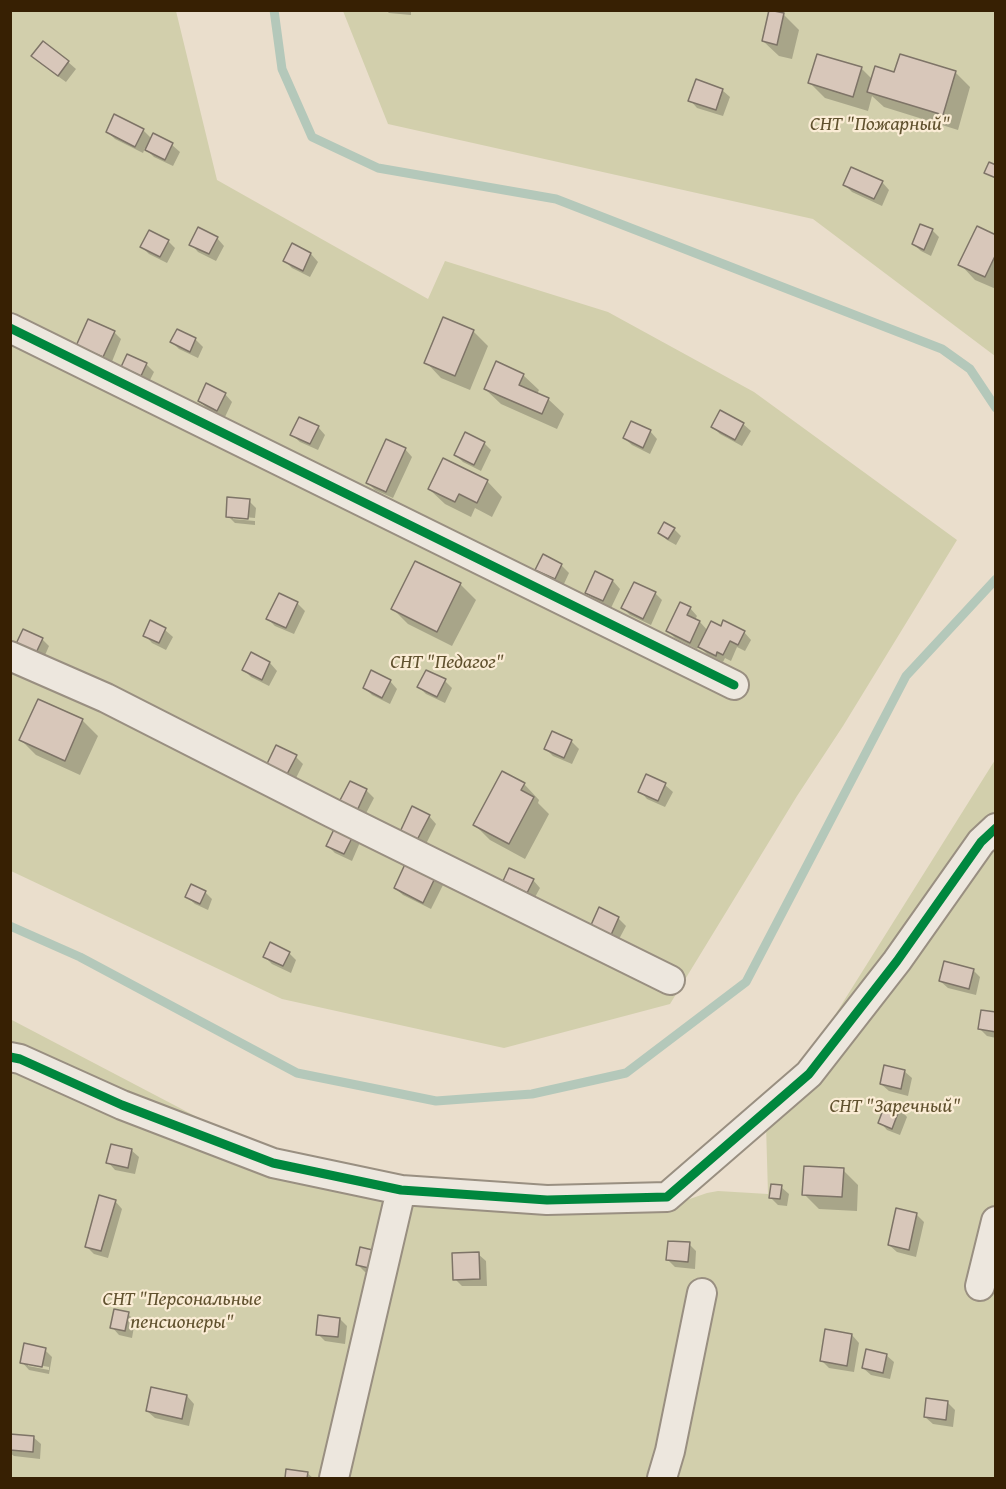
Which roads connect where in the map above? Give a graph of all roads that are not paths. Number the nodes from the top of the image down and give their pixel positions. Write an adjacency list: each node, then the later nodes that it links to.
1 (10, 328): 3 (street)
2 (10, 656): 5 (street)
3 (734, 685)
4 (996, 828): 7 (street)
5 (670, 980)
6 (10, 1058): 7 (street)
7 (401, 1190): 11 (street)
8 (996, 1221): 9 (street)
9 (980, 1286)
10 (702, 1293): 12 (street)
11 (334, 1479)
12 (662, 1479)

